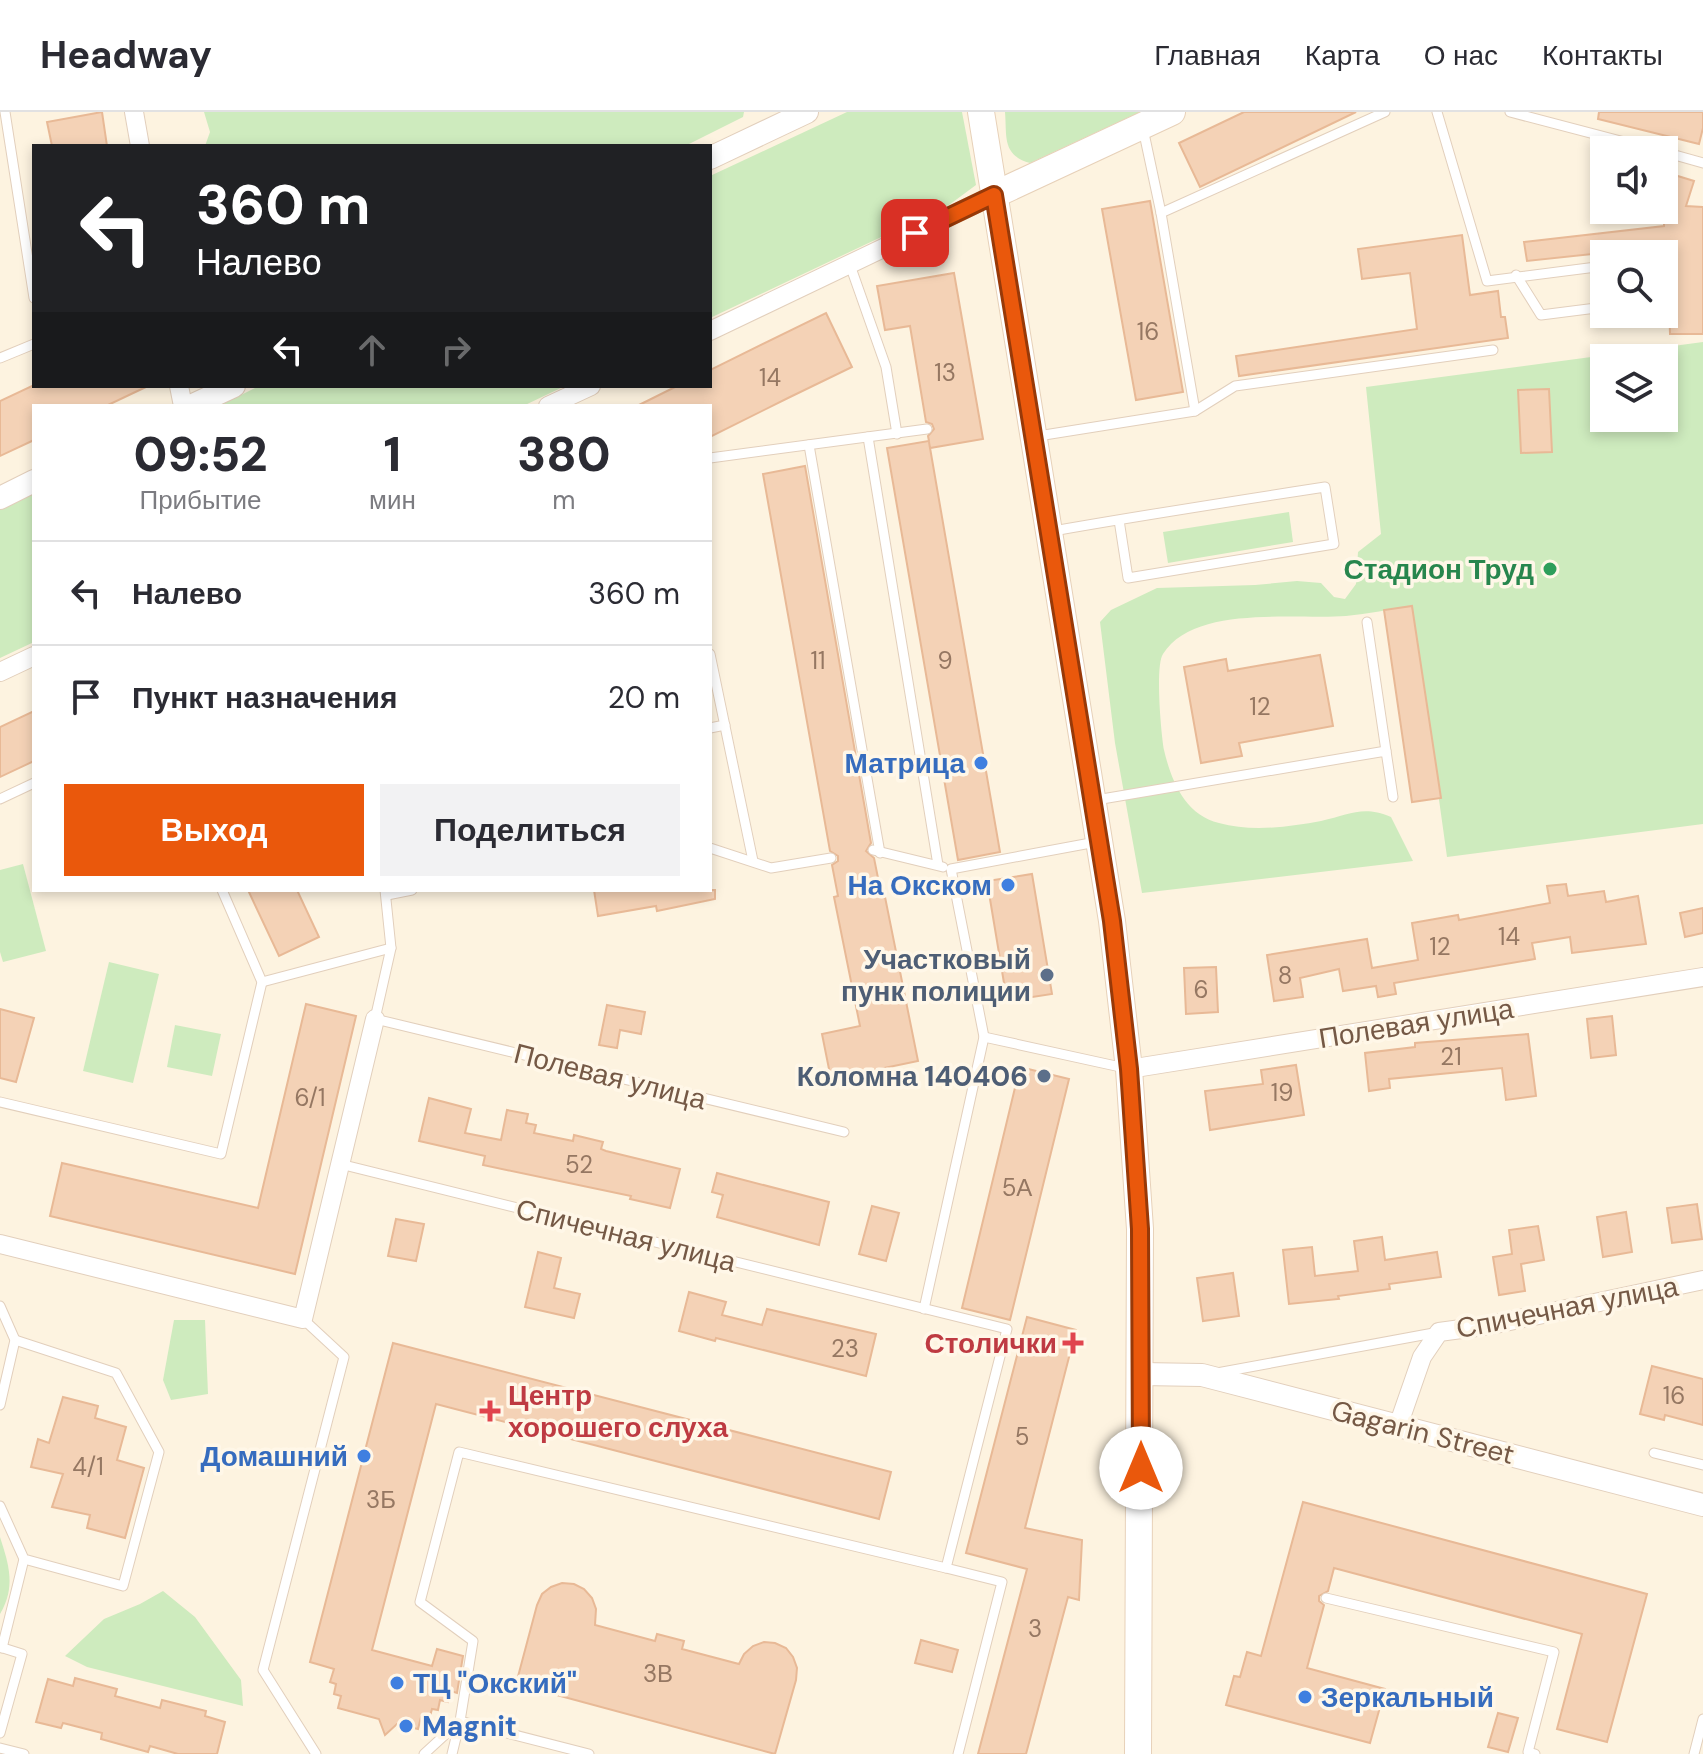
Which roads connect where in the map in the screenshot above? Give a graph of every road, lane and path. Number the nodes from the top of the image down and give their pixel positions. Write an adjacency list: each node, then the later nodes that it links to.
1 (5, 112): 20 (lane)
2 (134, 112): 11 (street)
3 (807, 112): 13 (street)
4 (981, 112): 15 (main road)
5 (1172, 112): 9 (main road)
6 (1385, 112): 16 (lane)
7 (1437, 112): 19 (lane)
8 (1510, 112): 10 (lane)
9 (1139, 128): 15 (main road); 16 (lane)
10 (1602, 136)
11 (140, 144)
12 (1678, 156): 14 (lane)
13 (712, 157)
14 (1703, 163)
15 (994, 195): 17 (street); 34 (main road)
16 (1161, 213): 30 (lane)
17 (850, 265): 22 (street); 32 (lane)
18 (1590, 267): 19 (lane)
19 (1516, 275): 21 (lane)
20 (32, 285)
21 (1590, 309)
22 (712, 330)
23 (32, 345): 25 (lane)
24 (1493, 350): 30 (lane)
25 (0, 358)
26 (230, 388): 29 (street)
27 (587, 388): 28 (street)
28 (561, 403)
29 (195, 404)
30 (1195, 411): 34 (lane)
31 (927, 429): 32 (lane)
32 (897, 434): 33 (lane)
33 (868, 437): 35 (lane); 56 (lane)
34 (1034, 437): 40 (main road)
35 (809, 445): 36 (lane); 56 (lane)
36 (712, 458)
37 (32, 482): 38 (street)
38 (0, 498)
39 (1119, 520): 39 (lane); 40 (lane)
40 (1050, 531): 51 (main road)
41 (1367, 622): 47 (lane)
42 (32, 657): 44 (street)
43 (712, 663): 45 (lane)
44 (0, 672)
45 (725, 725): 46 (lane); 55 (lane)
46 (712, 728)
47 (1386, 751): 49 (lane); 51 (lane)
48 (32, 784): 50 (lane)
49 (1393, 797)
50 (0, 799)
51 (1093, 801): 52 (main road)
52 (1099, 841): 57 (lane); 65 (main road)
53 (712, 849): 55 (lane)
54 (831, 858): 55 (lane)
55 (753, 861)
56 (938, 865): 57 (lane)
57 (951, 869): 64 (lane)
58 (223, 892): 62 (lane)
59 (386, 892): 60 (lane)
60 (391, 948): 62 (lane); 63 (lane)
61 (1703, 977): 65 (street, Полевая улица)
62 (262, 982): 66 (lane)
63 (375, 1019): 67 (lane, Полевая улица); 68 (street)
64 (984, 1037): 65 (lane); 72 (lane)
65 (1129, 1069): 76 (main road)
66 (0, 1102)
67 (844, 1132)
68 (340, 1164): 72 (lane, Спичечная улица); 73 (street)
69 (0, 1244): 73 (street)
70 (1703, 1280): 74 (street, Спичечная улица)
71 (0, 1306): 75 (lane)
72 (918, 1308): 85 (lane, Спичечная улица)
73 (303, 1319): 94 (lane)
74 (1439, 1332): 77 (lane); 79 (street, Спичечная улица)
75 (15, 1340): 78 (lane); 84 (lane)
76 (1141, 1374): 77 (street, Gagarin Street); 98 (main road)
77 (1202, 1375): 79 (street, Gagarin Street)
78 (0, 1405)
79 (1398, 1426): 82 (street, Gagarin Street)
80 (1654, 1453): 81 (lane)
81 (1703, 1465)
82 (1703, 1505)
83 (0, 1506): 84 (lane)
84 (24, 1559): 87 (lane)
85 (946, 1568): 89 (lane); 97 (lane)
86 (1326, 1598): 99 (lane)
87 (1, 1647): 90 (lane)
88 (1703, 1719): 100 (lane)
89 (460, 1721): 92 (lane); 95 (lane); 96 (lane)
90 (0, 1733)
91 (0, 1748): 93 (lane)
92 (591, 1753)
93 (24, 1754)
94 (316, 1754)
95 (424, 1754)
96 (452, 1754)
97 (958, 1754)
98 (1138, 1754)
99 (1535, 1754)
100 (1694, 1754)

